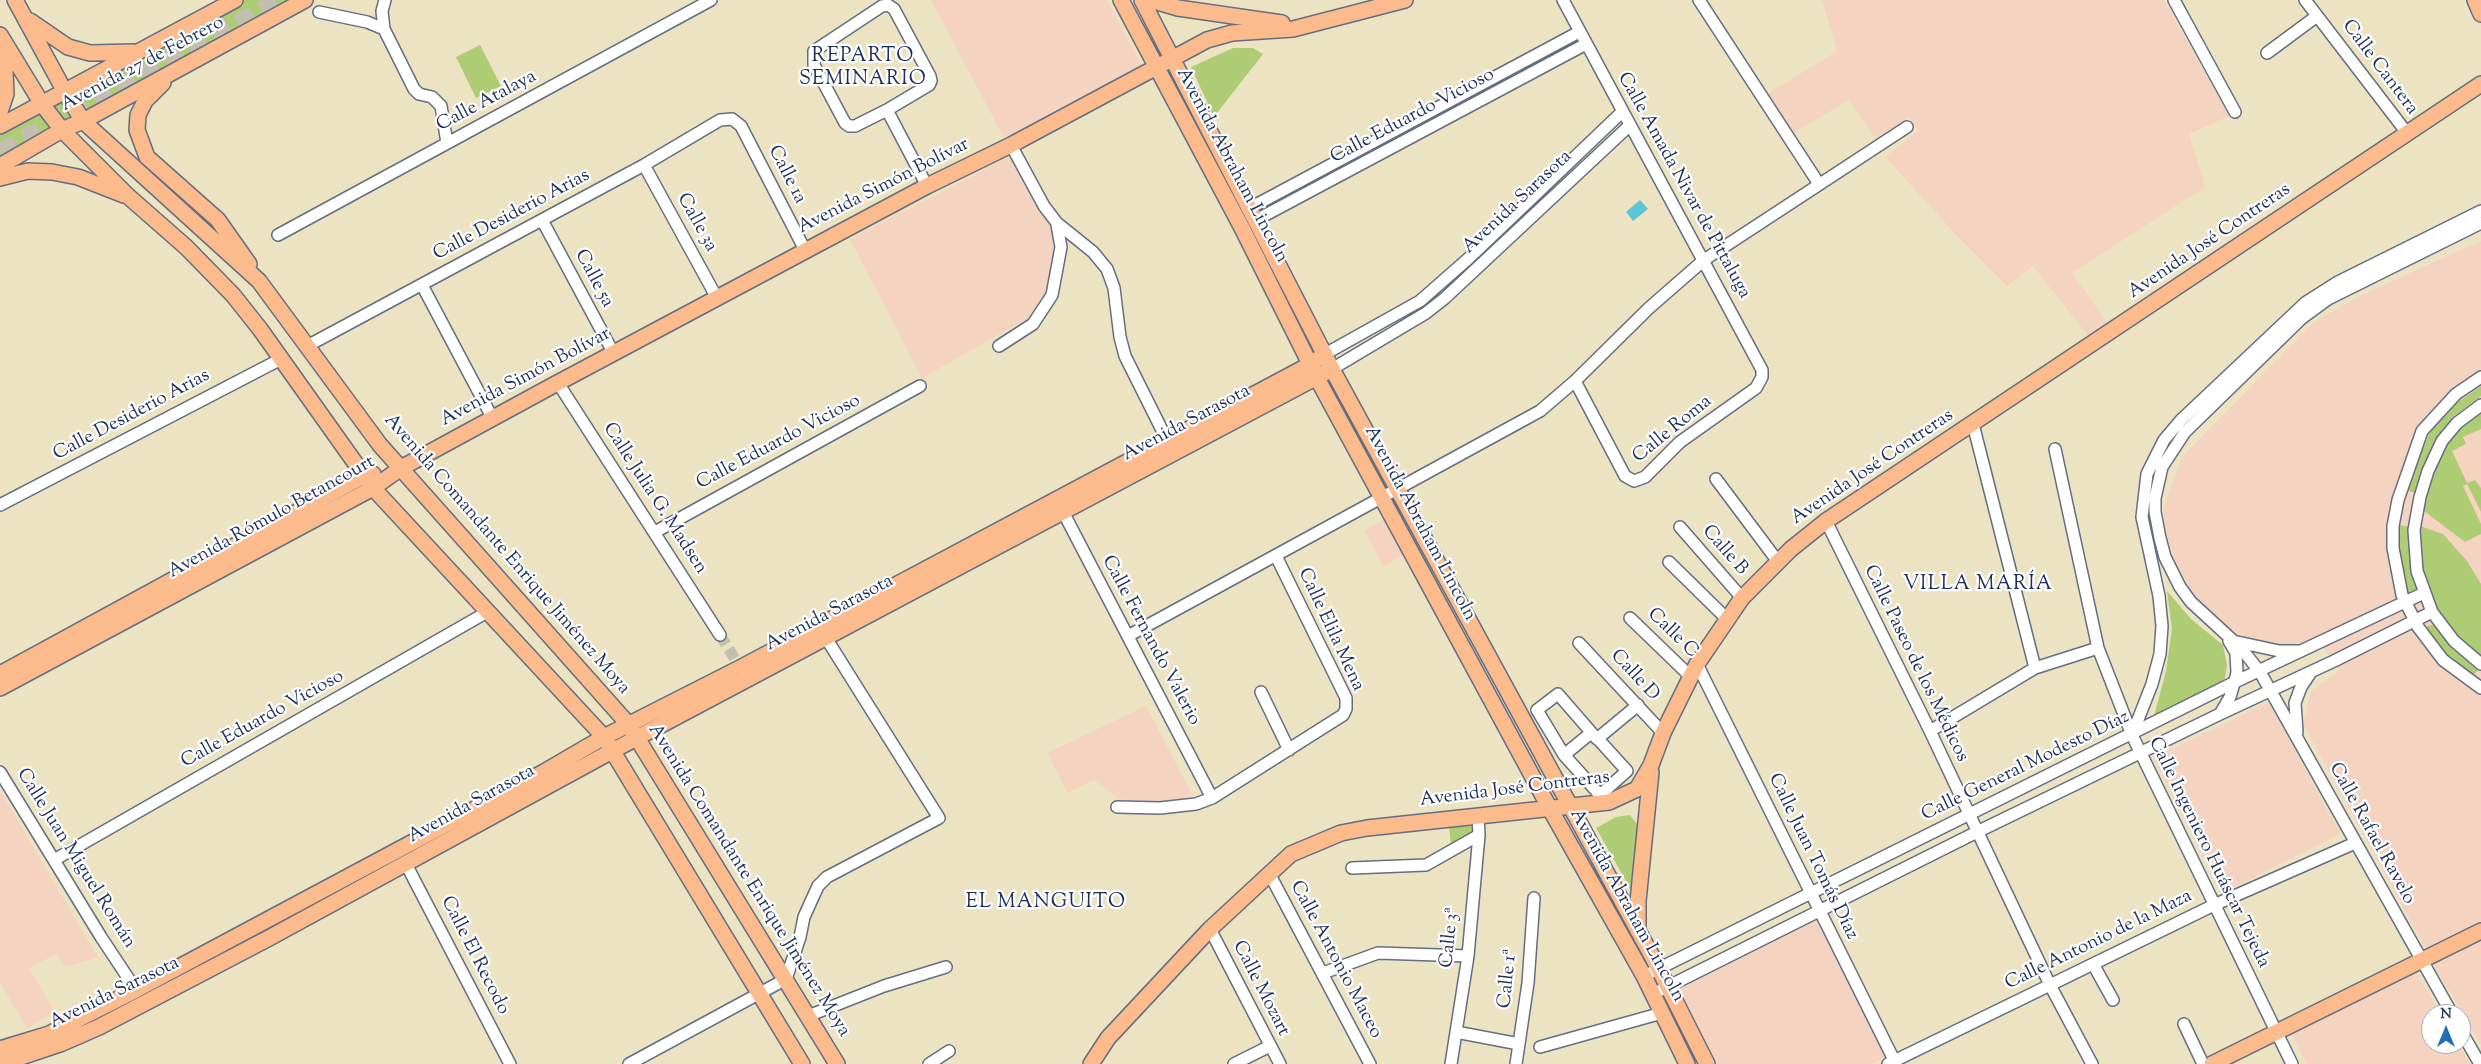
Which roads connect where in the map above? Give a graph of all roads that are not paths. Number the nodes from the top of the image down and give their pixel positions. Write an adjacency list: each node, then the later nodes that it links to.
1 (15, 0): 18 (main road, Avenida Comandante Enrique Jiménez Moya)
2 (235, 0): 24 (main road, Avenida 27 de Febrero)
3 (305, 0): 28 (main road, Avenida 27 de Febrero)
4 (385, 0): 20 (street)
5 (711, 0): 44 (street, Calle Atalaya)
6 (1121, 0): 27 (main road, Avenida Abraham Lincoln)
7 (1142, 0): 26 (main road, Avenida Abraham Lincoln)
8 (1152, 0): 19 (main road)
9 (1563, 0): 21 (street, Calle Amada Nivar de Pittaluga)
10 (1699, 0): 51 (street)
11 (2174, 0): 35 (street)
12 (2305, 0): 17 (street, Calle Cantera)
13 (2475, 0): 16 (main road)
14 (1397, 1): 19 (main road, Avenida Simón Bolívar)
15 (319, 12): 20 (street)
16 (2481, 14)
17 (2317, 16): 25 (street); 42 (street, Calle Cantera)
18 (25, 18): 24 (main road); 30 (main road, Avenida Comandante Enrique Jiménez Moya)
19 (1311, 25): 26 (main road, Avenida Simón Bolívar)
20 (384, 29): 44 (street)
21 (1579, 32): 23 (street, Calle Amada Nivar de Pittaluga); 43 (street, Calle Eduardo Vicioso)
22 (2, 38): 31 (main road); 33 (main road)
23 (1586, 44): 34 (street, Calle Amada Nivar de Pittaluga); 46 (street, Calle Eduardo Vicioso)
24 (142, 50): 30 (main road, Avenida 27 de Febrero)
25 (2266, 53)
26 (1173, 58): 27 (main road, Avenida Simón Bolívar); 56 (main road, Avenida Abraham Lincoln)
27 (1157, 67): 45 (main road, Avenida Simón Bolívar); 59 (main road, Avenida Abraham Lincoln)
28 (174, 72): 37 (main road, Avenida 27 de Febrero); 66 (main road)
29 (2481, 84): 42 (main road, Avenida José Contreras)
30 (65, 92): 31 (main road, Avenida 27 de Febrero); 37 (main road, Avenida Comandante Enrique Jiménez Moya)
31 (42, 104): 38 (main road, Avenida 27 de Febrero); 41 (main road)
32 (887, 110): 32 (street); 52 (street)
33 (0, 112)
34 (1622, 112): 39 (street, Calle Amada Nivar de Pittaluga); 49 (street, Avenida Sarasota)
35 (2235, 112)
36 (732, 119): 47 (street, Calle Desiderio Arias); 62 (street, Calle 1a)
37 (83, 121): 41 (main road, Avenida 27 de Febrero); 66 (main road, Avenida Comandante Enrique Jiménez Moya)
38 (0, 126)
39 (1630, 126): 53 (street, Avenida Sarasota); 64 (street, Calle Amada Nivar de Pittaluga)
40 (1907, 127): 51 (street)
41 (62, 130): 48 (main road, Avenida 27 de Febrero); 54 (main road)
42 (2407, 133): 83 (main road, Avenida José Contreras)
43 (1380, 140): 46 (street); 56 (street, Calle Eduardo Vicioso)
44 (447, 143): 61 (street, Calle Atalaya)
45 (1011, 145): 52 (main road, Avenida Simón Bolívar); 58 (street)
46 (1387, 151): 56 (street, Calle Eduardo Vicioso)
47 (644, 165): 57 (street, Calle Desiderio Arias); 68 (street, Calle 3a)
48 (0, 166)
49 (1555, 177): 53 (street); 63 (street, Avenida Sarasota)
50 (0, 178): 54 (main road)
51 (1819, 184): 64 (street)
52 (927, 186): 62 (main road, Avenida Simón Bolívar)
53 (1565, 186): 65 (street, Avenida Sarasota)
54 (129, 197): 73 (main road)
55 (2481, 211): 131 (street)
56 (1253, 214): 59 (main road); 72 (main road, Avenida Abraham Lincoln)
57 (542, 220): 67 (street, Calle Desiderio Arias); 71 (street, Calle 5a)
58 (1057, 223): 70 (street); 84 (street)
59 (1239, 223): 75 (main road, Avenida Abraham Lincoln)
60 (2481, 223): 111 (street, Calle Rafael Ravelo)
61 (278, 235)
62 (805, 250): 68 (main road, Avenida Simón Bolívar)
63 (1469, 258): 65 (street); 72 (street, Avenida Sarasota)
64 (1704, 260): 77 (street); 80 (street, Calle Amada Nivar de Pittaluga)
65 (1478, 268): 74 (street, Avenida Sarasota)
66 (259, 281): 69 (main road, Avenida Comandante Enrique Jiménez Moya)
67 (422, 285): 69 (street, Calle Desiderio Arias); 82 (street)
68 (717, 298): 71 (main road, Avenida Simón Bolívar)
69 (309, 345): 86 (main road, Avenida Comandante Enrique Jiménez Moya)
70 (999, 346)
71 (614, 354): 78 (main road, Avenida Simón Bolívar)
72 (1325, 354): 74 (main road, Avenida Abraham Lincoln); 75 (main road, Avenida Sarasota)
73 (281, 359): 88 (main road); 91 (street, Calle Desiderio Arias)
74 (1332, 369): 75 (main road, Avenida Sarasota); 89 (main road, Avenida Abraham Lincoln)
75 (1314, 371): 84 (main road, Avenida Sarasota); 90 (main road, Avenida Abraham Lincoln); 92 (main road, Avenida Sarasota)
76 (2481, 377): 102 (street)
77 (1575, 381): 80 (street, Calle Roma); 89 (street)
78 (558, 383): 82 (main road, Avenida Simón Bolívar); 95 (street, Calle Julia G. Madsen)
79 (920, 386): 95 (street, Calle Eduardo Vicioso)
80 (1756, 388)
81 (2481, 405): 100 (street)
82 (493, 419): 86 (main road, Avenida Simón Bolívar)
83 (1973, 424): 93 (main road, Avenida José Contreras); 116 (street)
84 (1166, 440): 92 (main road, Avenida Sarasota)
85 (2055, 449): 113 (street, Calle Ingeniero Huáscar Tejeda)
86 (401, 468): 88 (main road, Avenida Rómulo Betancourt); 128 (main road, Avenida Comandante Enrique Jiménez Moya)
87 (1716, 479): 99 (street)
88 (369, 482): 103 (main road); 120 (main road, Avenida Rómulo Betancourt); 122 (main road, Avenida Rómulo Betancourt)
89 (1398, 490): 90 (street); 143 (main road, Avenida Abraham Lincoln)
90 (1384, 498): 97 (street); 145 (main road, Avenida Abraham Lincoln)
91 (0, 505)
92 (1060, 506): 96 (main road, Avenida Sarasota); 109 (street, Calle Fernando Valerio)
93 (1826, 521): 99 (main road, Avenida José Contreras); 129 (street, Calle Paseo de los Médicos)
94 (1680, 527): 101 (street, Calle B)
95 (655, 532): 108 (street, Calle Julia G. Madsen)
96 (986, 545): 110 (main road, Avenida Sarasota); 128 (main road, Avenida Sarasota)
97 (1276, 556): 109 (street); 136 (street, Calle Elila Mena)
98 (1669, 562): 106 (street)
99 (1779, 562): 101 (main road, Avenida José Contreras)
100 (2424, 593): 102 (street, Calle General Modesto Díaz); 104 (street)
101 (1742, 598): 106 (main road, Avenida José Contreras)
102 (2405, 603): 107 (street); 114 (street, Calle General Modesto Díaz)
103 (489, 611): 134 (main road); 151 (street, Calle Eduardo Vicioso)
104 (2432, 612): 107 (street, Calle General Modesto Díaz); 115 (street)
105 (1630, 618): 117 (street, Calle C)
106 (1727, 619): 117 (main road, Avenida José Contreras)
107 (2414, 621): 118 (street, Calle General Modesto Díaz); 123 (street)
108 (720, 635)
109 (1128, 636): 142 (street, Calle Fernando Valerio)
110 (826, 638): 135 (main road, Avenida Sarasota); 169 (street)
111 (2229, 638): 114 (street); 119 (street, Calle Rafael Ravelo); 121 (street)
112 (1579, 643): 126 (street, Calle D)
113 (2098, 648): 116 (street); 131 (street, Calle Ingeniero Huáscar Tejeda)
114 (2305, 649): 119 (street, Calle General Modesto Díaz)
115 (2481, 664)
116 (2035, 668): 129 (street)
117 (1694, 670): 130 (main road, Avenida José Contreras); 155 (street, Calle Juan Tomás Díaz)
118 (2312, 671): 124 (street, Calle General Modesto Díaz); 133 (street)
119 (2260, 672): 121 (street, Calle General Modesto Díaz); 124 (street, Calle Rafael Ravelo)
120 (0, 674)
121 (2235, 682): 127 (street); 131 (street, Calle General Modesto Díaz)
122 (0, 688)
123 (2481, 688)
124 (2272, 691): 127 (street, Calle General Modesto Díaz); 133 (street, Calle Rafael Ravelo)
125 (1261, 692): 136 (street)
126 (1638, 705): 130 (street, Calle D); 132 (street)
127 (2220, 714): 138 (street, Calle General Modesto Díaz)
128 (629, 725): 134 (main road, Avenida Sarasota); 135 (main road, Avenida Comandante Enrique Jiménez Moya)
129 (1930, 731): 146 (street, Calle Paseo de los Médicos)
130 (1663, 732): 140 (main road, Avenida José Contreras)
131 (2132, 735): 138 (street, Calle Ingeniero Huáscar Tejeda); 146 (street, Calle General Modesto Díaz)
132 (1595, 736): 139 (street); 139 (street); 139 (street)
133 (2297, 736): 150 (street, Calle Rafael Ravelo)
134 (604, 737): 137 (main road); 172 (main road, Avenida Sarasota)
135 (637, 738): 137 (main road, Avenida Sarasota); 169 (main road, Avenida Comandante Enrique Jiménez Moya)
136 (1289, 750): 142 (street, Calle Elila Mena)
137 (612, 751): 152 (main road, Avenida Sarasota); 173 (main road)
138 (2141, 754): 148 (street, Calle General Modesto Díaz); 157 (street, Calle Ingeniero Huáscar Tejeda)
139 (1564, 755)
140 (1651, 765): 143 (main road, Avenida José Contreras); 161 (main road)
141 (0, 772): 151 (street, Calle Juan Miguel Román)
142 (1212, 798): 144 (street, Calle Elila Mena)
143 (1569, 806): 145 (main road, Avenida José Contreras); 161 (main road, Avenida Abraham Lincoln)
144 (1117, 807)
145 (1549, 807): 147 (main road, Avenida José Contreras); 168 (main road, Avenida Abraham Lincoln)
146 (1969, 815): 148 (street, Calle Paseo de los Médicos); 155 (street, Calle General Modesto Díaz)
147 (1478, 816): 149 (street, Calle 3ª); 154 (main road, Avenida José Contreras)
148 (1977, 832): 158 (street, Calle General Modesto Díaz); 170 (street, Calle Paseo de los Médicos)
149 (1479, 836): 153 (street); 162 (street, Calle 3ª)
150 (2355, 843): 157 (street, Calle Antonio de la Maza); 163 (street, Calle Rafael Ravelo)
151 (54, 860): 172 (street, Calle Juan Miguel Román)
152 (406, 864): 190 (main road, Avenida Sarasota); 191 (street, Calle El Recodo)
153 (1352, 868)
154 (1269, 872): 159 (main road, Avenida José Contreras); 167 (street, Calle Antonio Maceo)
155 (1810, 894): 158 (street, Calle Juan Tomás Díaz); 166 (street, Calle General Modesto Díaz)
156 (1534, 898): 182 (street, Calle 1ª)
157 (2214, 905): 164 (street, Calle Antonio de la Maza); 181 (street, Calle Ingeniero Huáscar Tejeda)
158 (1818, 911): 171 (street, Calle General Modesto Díaz); 189 (street, Calle Juan Tomás Díaz)
159 (1210, 929): 183 (street, Calle Mozart); 196 (main road, Avenida José Contreras)
160 (2481, 932): 163 (main road)
161 (1638, 935): 166 (main road, Avenida Abraham Lincoln)
162 (1468, 956): 167 (street); 180 (street, Calle 3ª)
163 (2422, 961): 176 (street, Calle Rafael Ravelo); 181 (main road)
164 (2093, 964): 170 (street, Calle Antonio de la Maza); 175 (street)
165 (946, 967): 178 (street)
166 (1659, 970): 168 (street, Calle General Modesto Díaz); 171 (main road, Avenida Abraham Lincoln)
167 (1323, 973): 199 (street, Calle Antonio Maceo)
168 (1644, 976): 174 (main road, Avenida Abraham Lincoln)
169 (786, 979): 173 (street); 178 (main road, Avenida Comandante Enrique Jiménez Moya)
170 (2050, 984): 189 (street, Calle Antonio de la Maza); 203 (street, Calle Paseo de los Médicos)
171 (1668, 987): 174 (street, Calle General Modesto Díaz); 202 (main road, Avenida Abraham Lincoln)
172 (136, 990): 186 (main road, Avenida Sarasota)
173 (759, 993): 192 (street); 193 (main road)
174 (1652, 994): 177 (main road, Avenida Abraham Lincoln)
175 (2113, 1000)
176 (2446, 1004)
177 (1662, 1013): 184 (street); 188 (main road, Avenida Abraham Lincoln)
178 (808, 1016): 194 (main road, Avenida Comandante Enrique Jiménez Moya)
179 (2184, 1024): 204 (street)
180 (1456, 1032): 182 (street); 200 (street, Calle 3ª)
181 (2276, 1032): 205 (main road); 206 (street, Calle Ingeniero Huáscar Tejeda)
182 (1519, 1044): 201 (street, Calle 1ª)
183 (1270, 1046): 197 (street); 198 (street, Calle Mozart)
184 (1540, 1047)
185 (2471, 1048): 207 (street)
186 (0, 1049)
187 (949, 1051): 195 (street)
188 (1683, 1063)
189 (1893, 1063)
190 (0, 1064)
191 (510, 1064)
192 (628, 1064)
193 (802, 1064)
194 (837, 1064)
195 (930, 1064)
196 (1091, 1064)
197 (1234, 1064)
198 (1280, 1064)
199 (1370, 1064)
200 (1451, 1064)
201 (1516, 1064)
202 (1708, 1064)
203 (2092, 1064)
204 (2203, 1064)
205 (2212, 1064)
206 (2292, 1064)
207 (2480, 1064)

